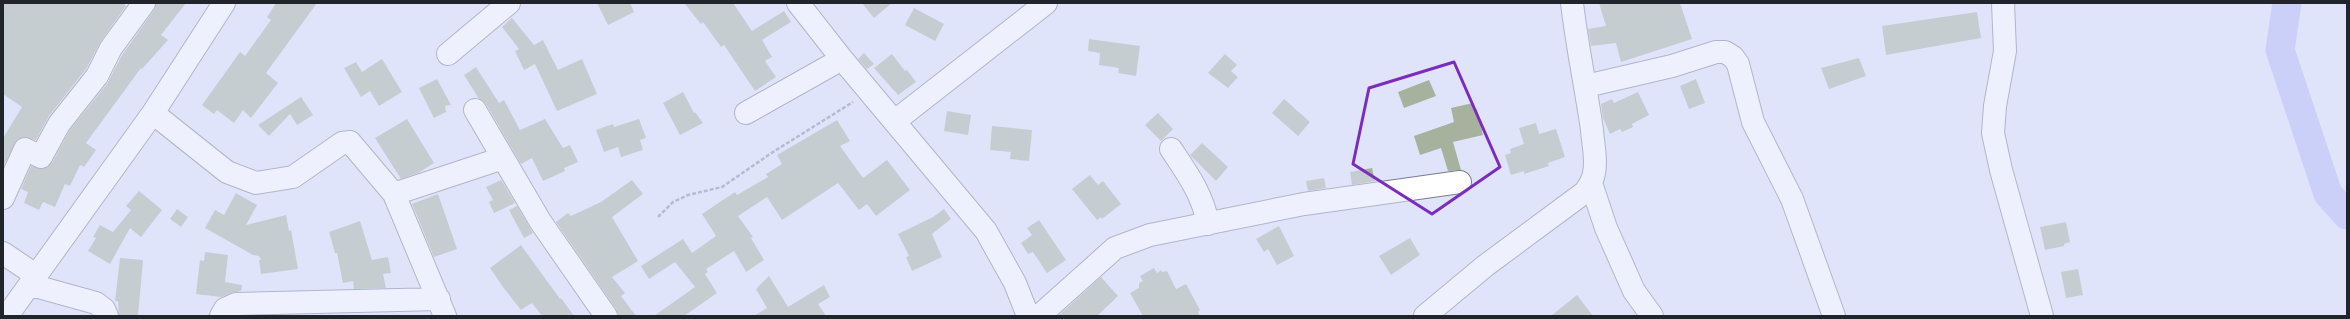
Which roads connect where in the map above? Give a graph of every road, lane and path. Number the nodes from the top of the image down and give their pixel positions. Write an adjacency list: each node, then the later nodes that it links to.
1 (144, 3): 21 (street)
2 (224, 3): 13 (street)
3 (509, 3): 8 (street)
4 (798, 3): 9 (street)
5 (1046, 3): 15 (street)
6 (1572, 3): 10 (street)
7 (2003, 3): 36 (street)
8 (448, 54)
9 (842, 59): 11 (street); 14 (street)
10 (1586, 86): 19 (street); 35 (street)
11 (869, 92): 15 (street); 22 (path)
12 (475, 110): 17 (street)
13 (153, 113): 20 (street); 25 (street)
14 (746, 113)
15 (895, 121): 31 (street)
16 (1171, 149): 23 (street)
17 (503, 158): 20 (street); 30 (street)
18 (1460, 182): 23 (street)
19 (1591, 183): 33 (street); 34 (street)
20 (394, 194): 26 (street)
21 (3, 198)
22 (658, 217)
23 (1208, 224): 32 (street)
24 (3, 253): 25 (street)
25 (34, 280): 27 (street); 28 (street)
26 (442, 307): 29 (street)
27 (7, 316)
28 (107, 316)
29 (222, 316)
30 (606, 316)
31 (1028, 316)
32 (1039, 316)
33 (1425, 316)
34 (1652, 316)
35 (1834, 316)
36 (2042, 316)

